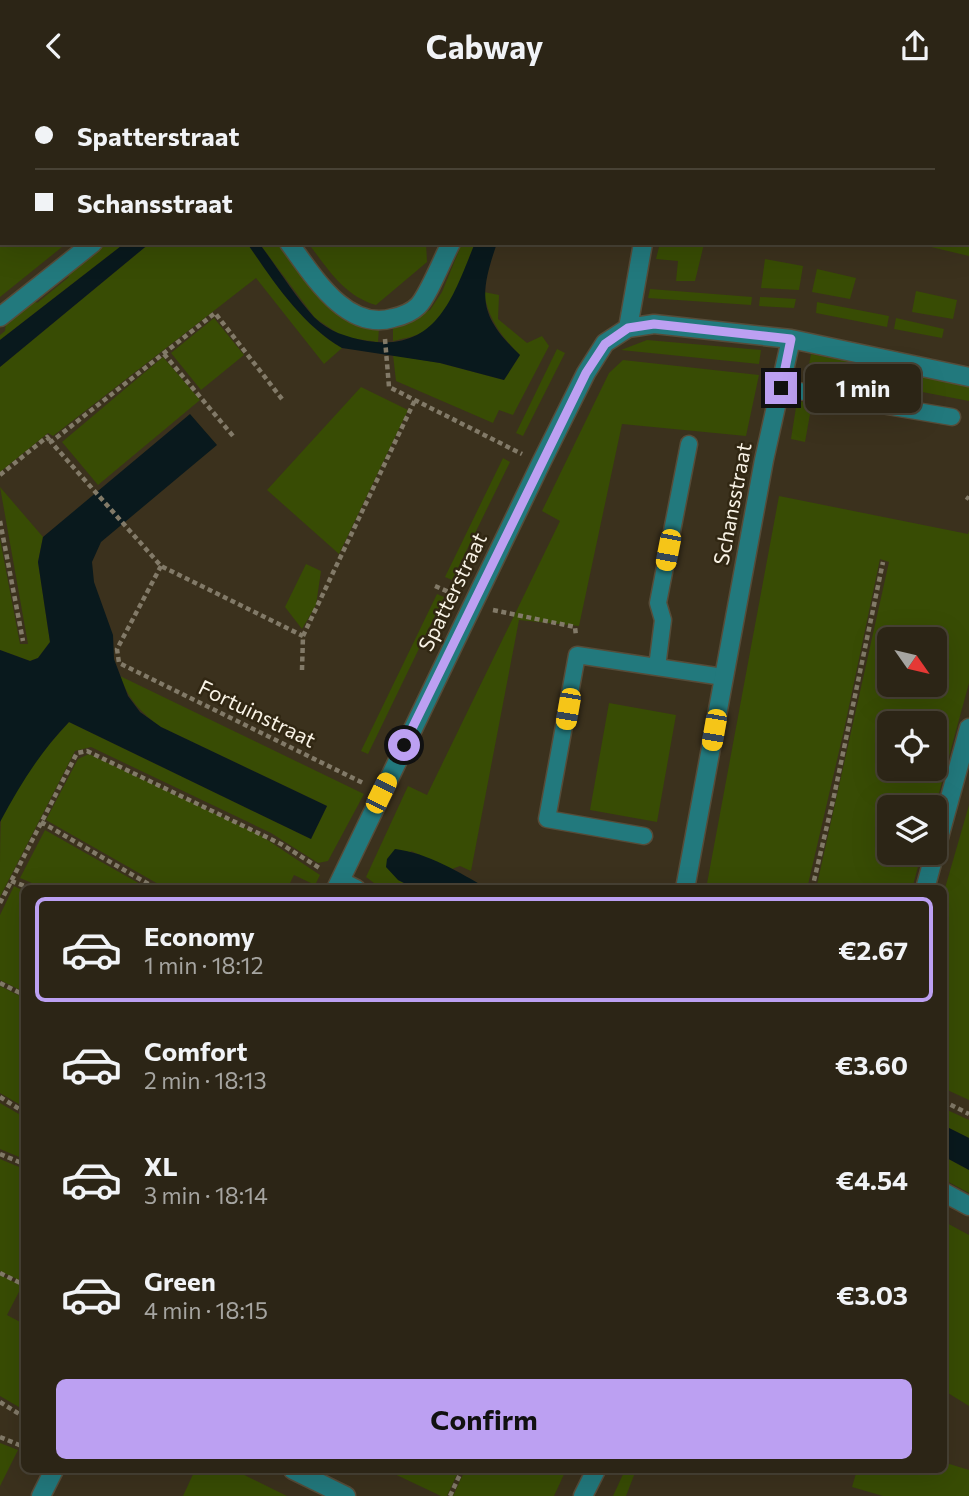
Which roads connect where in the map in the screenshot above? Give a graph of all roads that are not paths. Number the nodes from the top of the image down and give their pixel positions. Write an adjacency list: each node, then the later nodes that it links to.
1 (90, 245): 5 (street)
2 (291, 245): 3 (street)
3 (450, 245)
4 (643, 245): 6 (street)
5 (0, 317)
6 (628, 328): 7 (street); 16 (street, Spatterstraat)
7 (791, 339): 8 (street); 9 (street, Schansstraat)
8 (969, 377)
9 (781, 388): 10 (lane); 13 (street, Schansstraat)
10 (952, 417)
11 (689, 445): 12 (lane)
12 (657, 667): 13 (lane); 15 (lane)
13 (723, 677): 17 (street, Schansstraat)
14 (969, 728): 18 (street)
15 (644, 836)
16 (338, 885)
17 (686, 885)
18 (926, 885)
19 (947, 1194): 20 (street)
20 (969, 1206)
21 (52, 1473): 24 (street)
22 (299, 1473): 25 (street)
23 (594, 1473): 26 (street)
24 (41, 1496)
25 (346, 1496)
26 (583, 1496)

